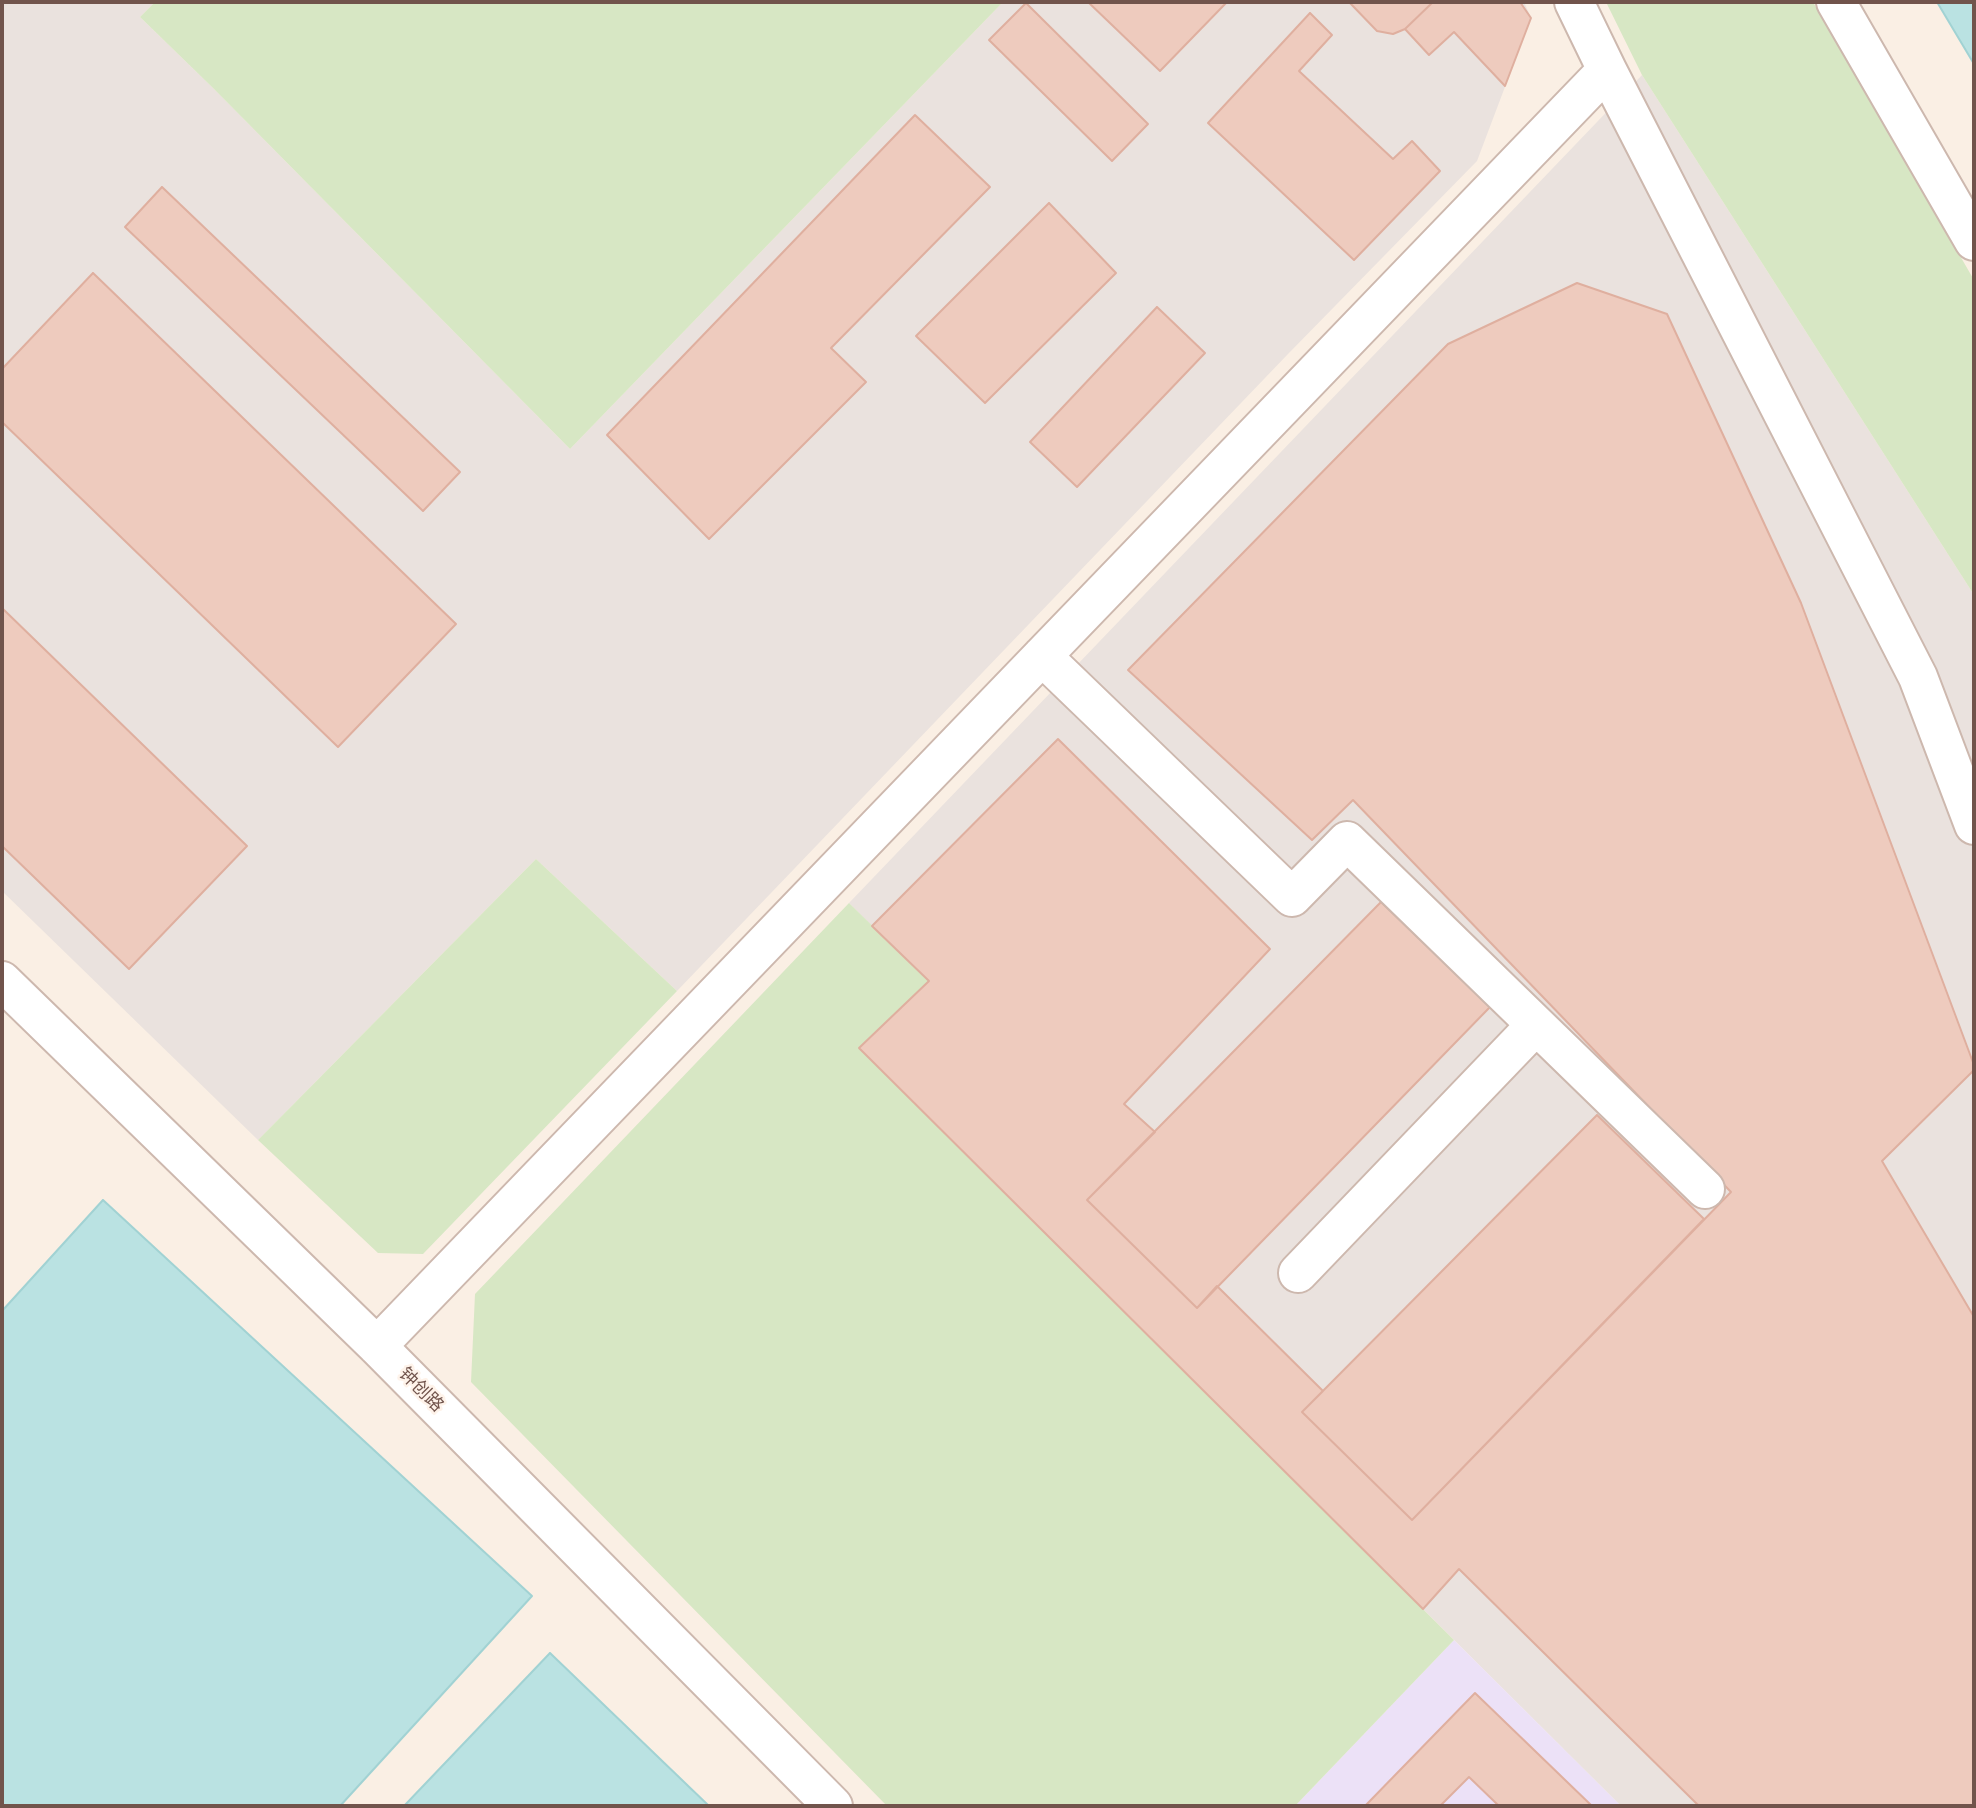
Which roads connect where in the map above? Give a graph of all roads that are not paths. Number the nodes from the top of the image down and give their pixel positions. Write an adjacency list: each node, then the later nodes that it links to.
1 (1574, 2): 3 (street)
2 (1836, 2): 4 (street)
3 (1607, 70): 5 (street); 6 (street)
4 (1974, 241)
5 (1042, 656): 8 (street); 11 (street)
6 (1974, 825)
7 (2, 981): 11 (street, 钟创路)
8 (1536, 1025): 9 (street); 10 (street)
9 (1705, 1189)
10 (1298, 1273)
11 (377, 1346): 12 (street, 钟创路)
12 (833, 1806)

